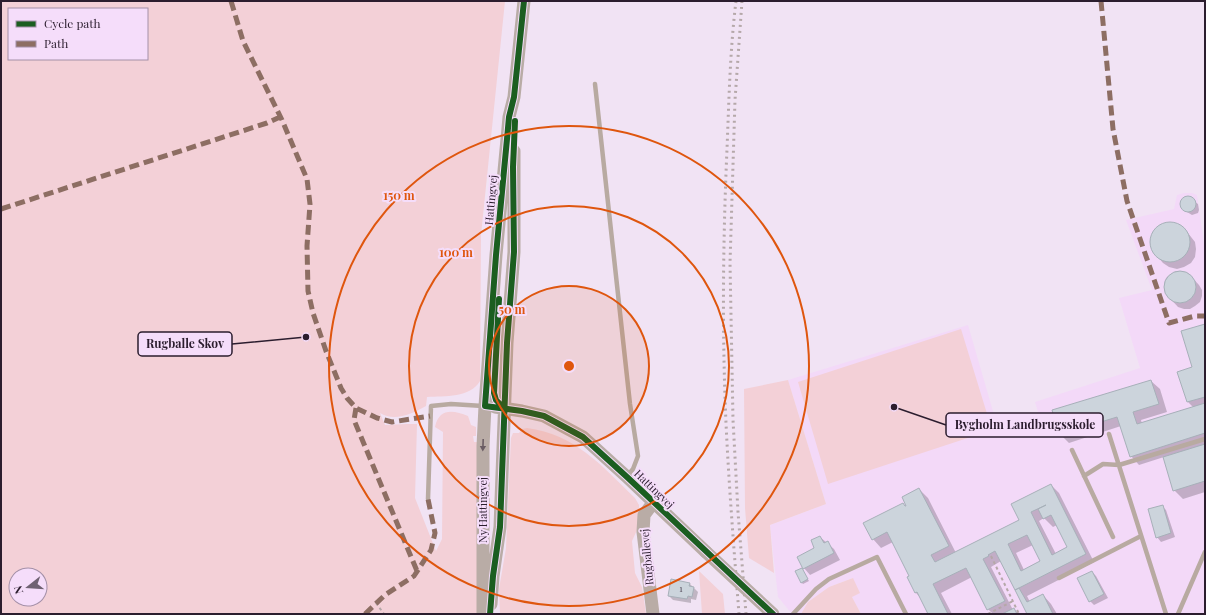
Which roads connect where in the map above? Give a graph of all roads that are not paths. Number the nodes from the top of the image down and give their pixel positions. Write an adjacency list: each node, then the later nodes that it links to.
1 (524, 1): 3 (street, Hattingvej)
2 (595, 84): 11 (lane)
3 (514, 97): 4 (street, Hattingvej); 6 (street, Hattingvej)
4 (496, 255): 5 (street, Hattingvej); 6 (street)
5 (485, 406): 6 (street, Hattingvej); 13 (lane); 20 (street, Ny Hattingvej, one-way to 20)
6 (504, 408): 11 (street, Hattingvej); 21 (street, Hattingvej)
7 (1109, 434): 10 (lane)
8 (1205, 439): 10 (lane)
9 (1072, 450): 12 (lane)
10 (1119, 465): 12 (lane); 15 (lane)
11 (626, 476): 14 (street, Hattingvej)
12 (1084, 476): 16 (lane)
13 (428, 498)
14 (653, 503): 22 (street, Rugballevej); 23 (street, Hattingvej, bridge)
15 (1141, 536): 19 (lane); 26 (lane)
16 (1113, 537)
17 (1205, 552): 18 (lane)
18 (1202, 565): 27 (lane)
19 (1059, 578)
20 (483, 614)
21 (490, 614)
22 (653, 614)
23 (773, 614)
24 (793, 614): 25 (lane)
25 (906, 614)
26 (1166, 614)
27 (1178, 614)

